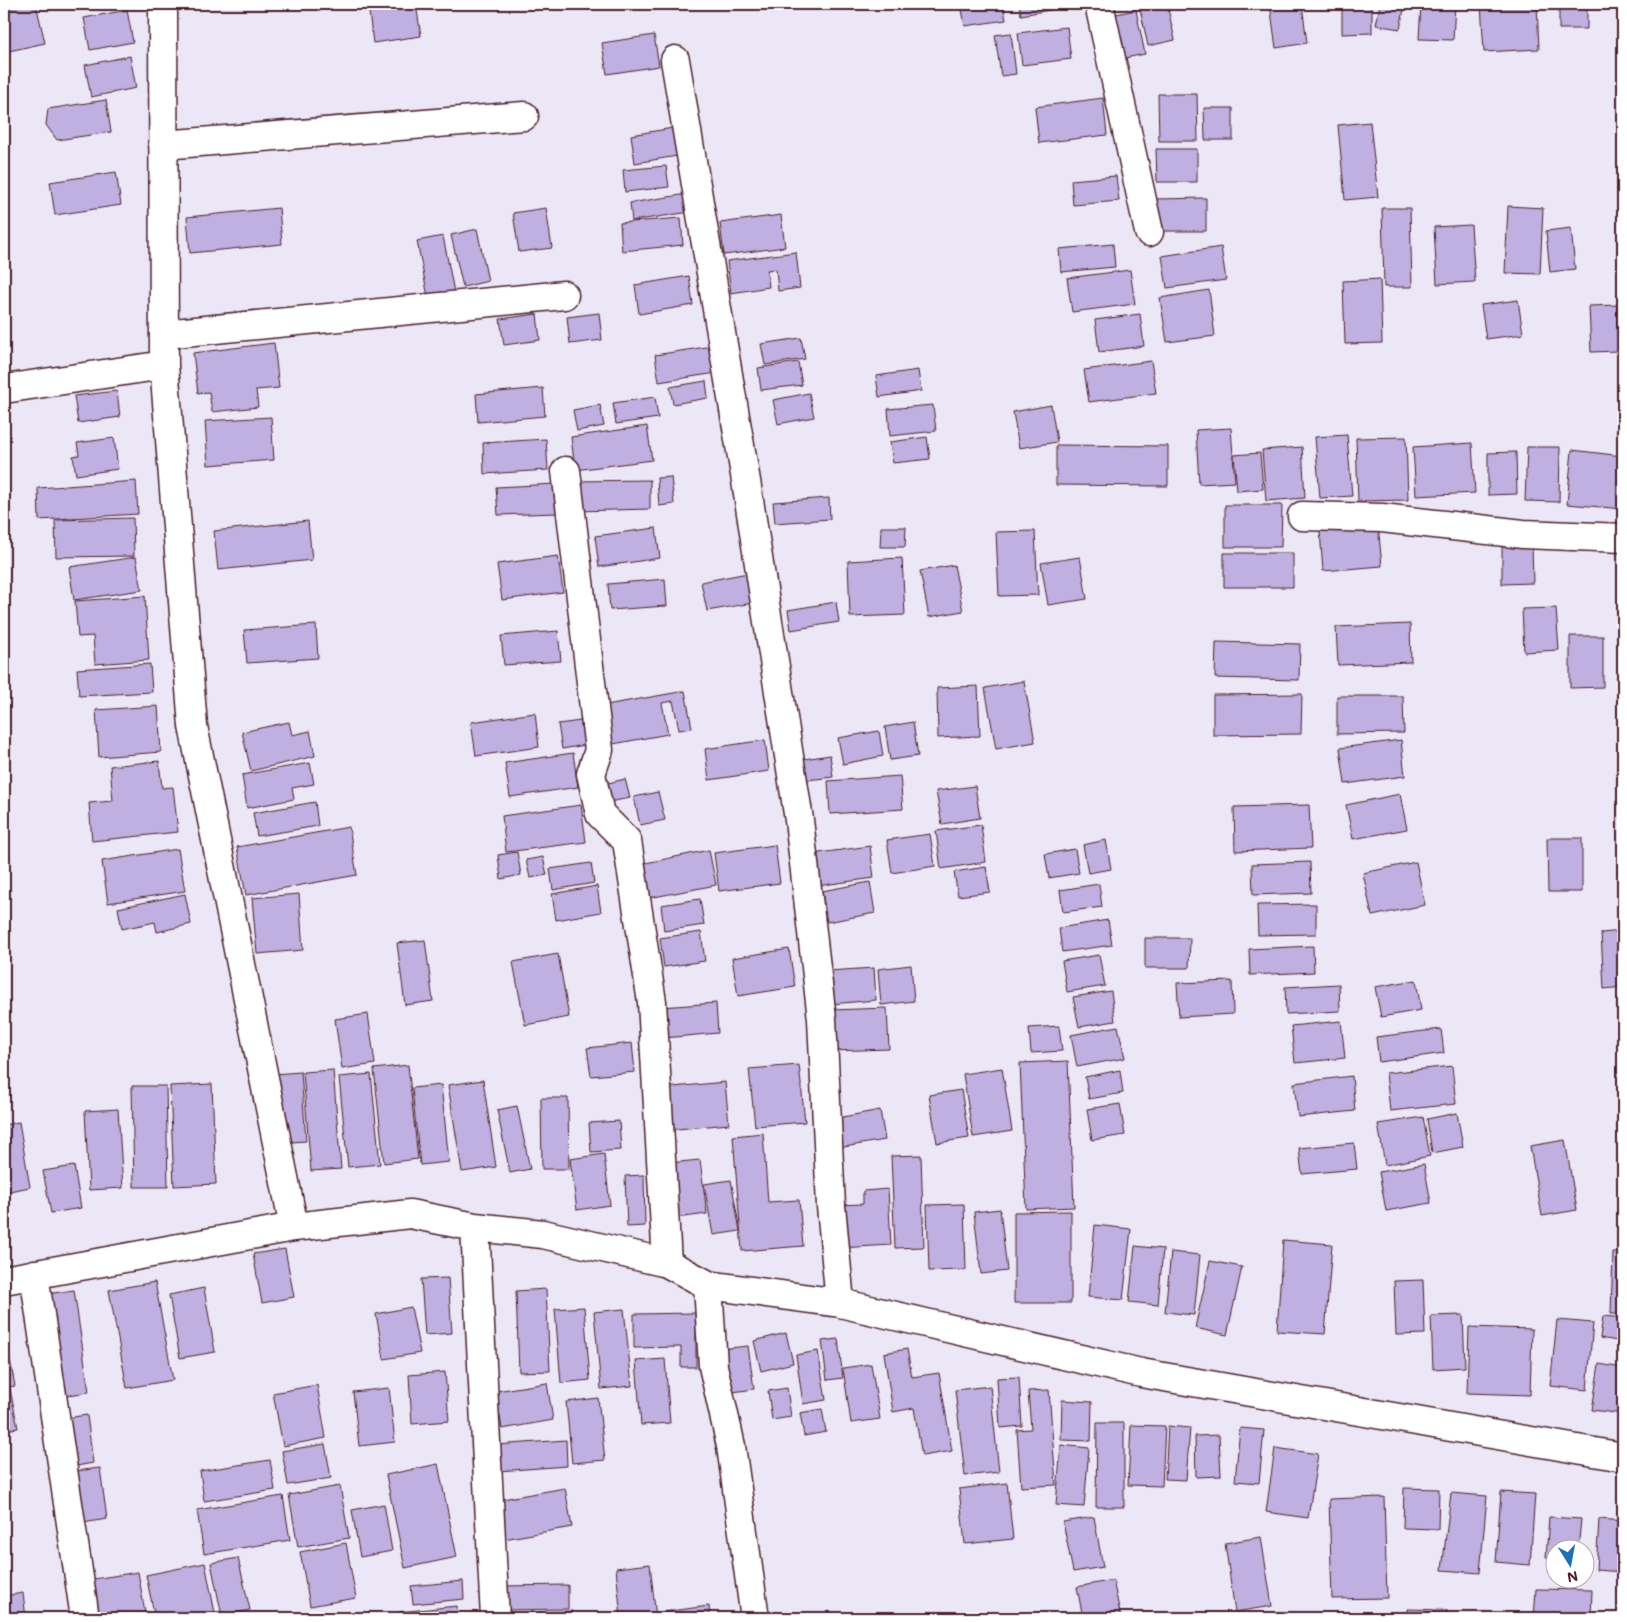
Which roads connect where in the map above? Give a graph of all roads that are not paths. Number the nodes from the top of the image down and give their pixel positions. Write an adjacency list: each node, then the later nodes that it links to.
1 (162, 4): 5 (street)
2 (1099, 4): 6 (street)
3 (675, 60): 20 (street)
4 (524, 116): 5 (street)
5 (163, 145): 8 (street)
6 (1149, 232)
7 (564, 295): 8 (street)
8 (164, 334): 9 (street)
9 (164, 365): 10 (street); 14 (street)
10 (4, 389)
11 (566, 471): 16 (street)
12 (1302, 516): 13 (street)
13 (1623, 538)
14 (294, 1227): 15 (street); 17 (street)
15 (476, 1227): 16 (street); 23 (street)
16 (667, 1263): 19 (street)
17 (34, 1274): 18 (street); 22 (street)
18 (4, 1280)
19 (708, 1284): 20 (street); 24 (street)
20 (840, 1303): 21 (street)
21 (1623, 1457)
22 (85, 1618)
23 (495, 1618)
24 (755, 1618)

